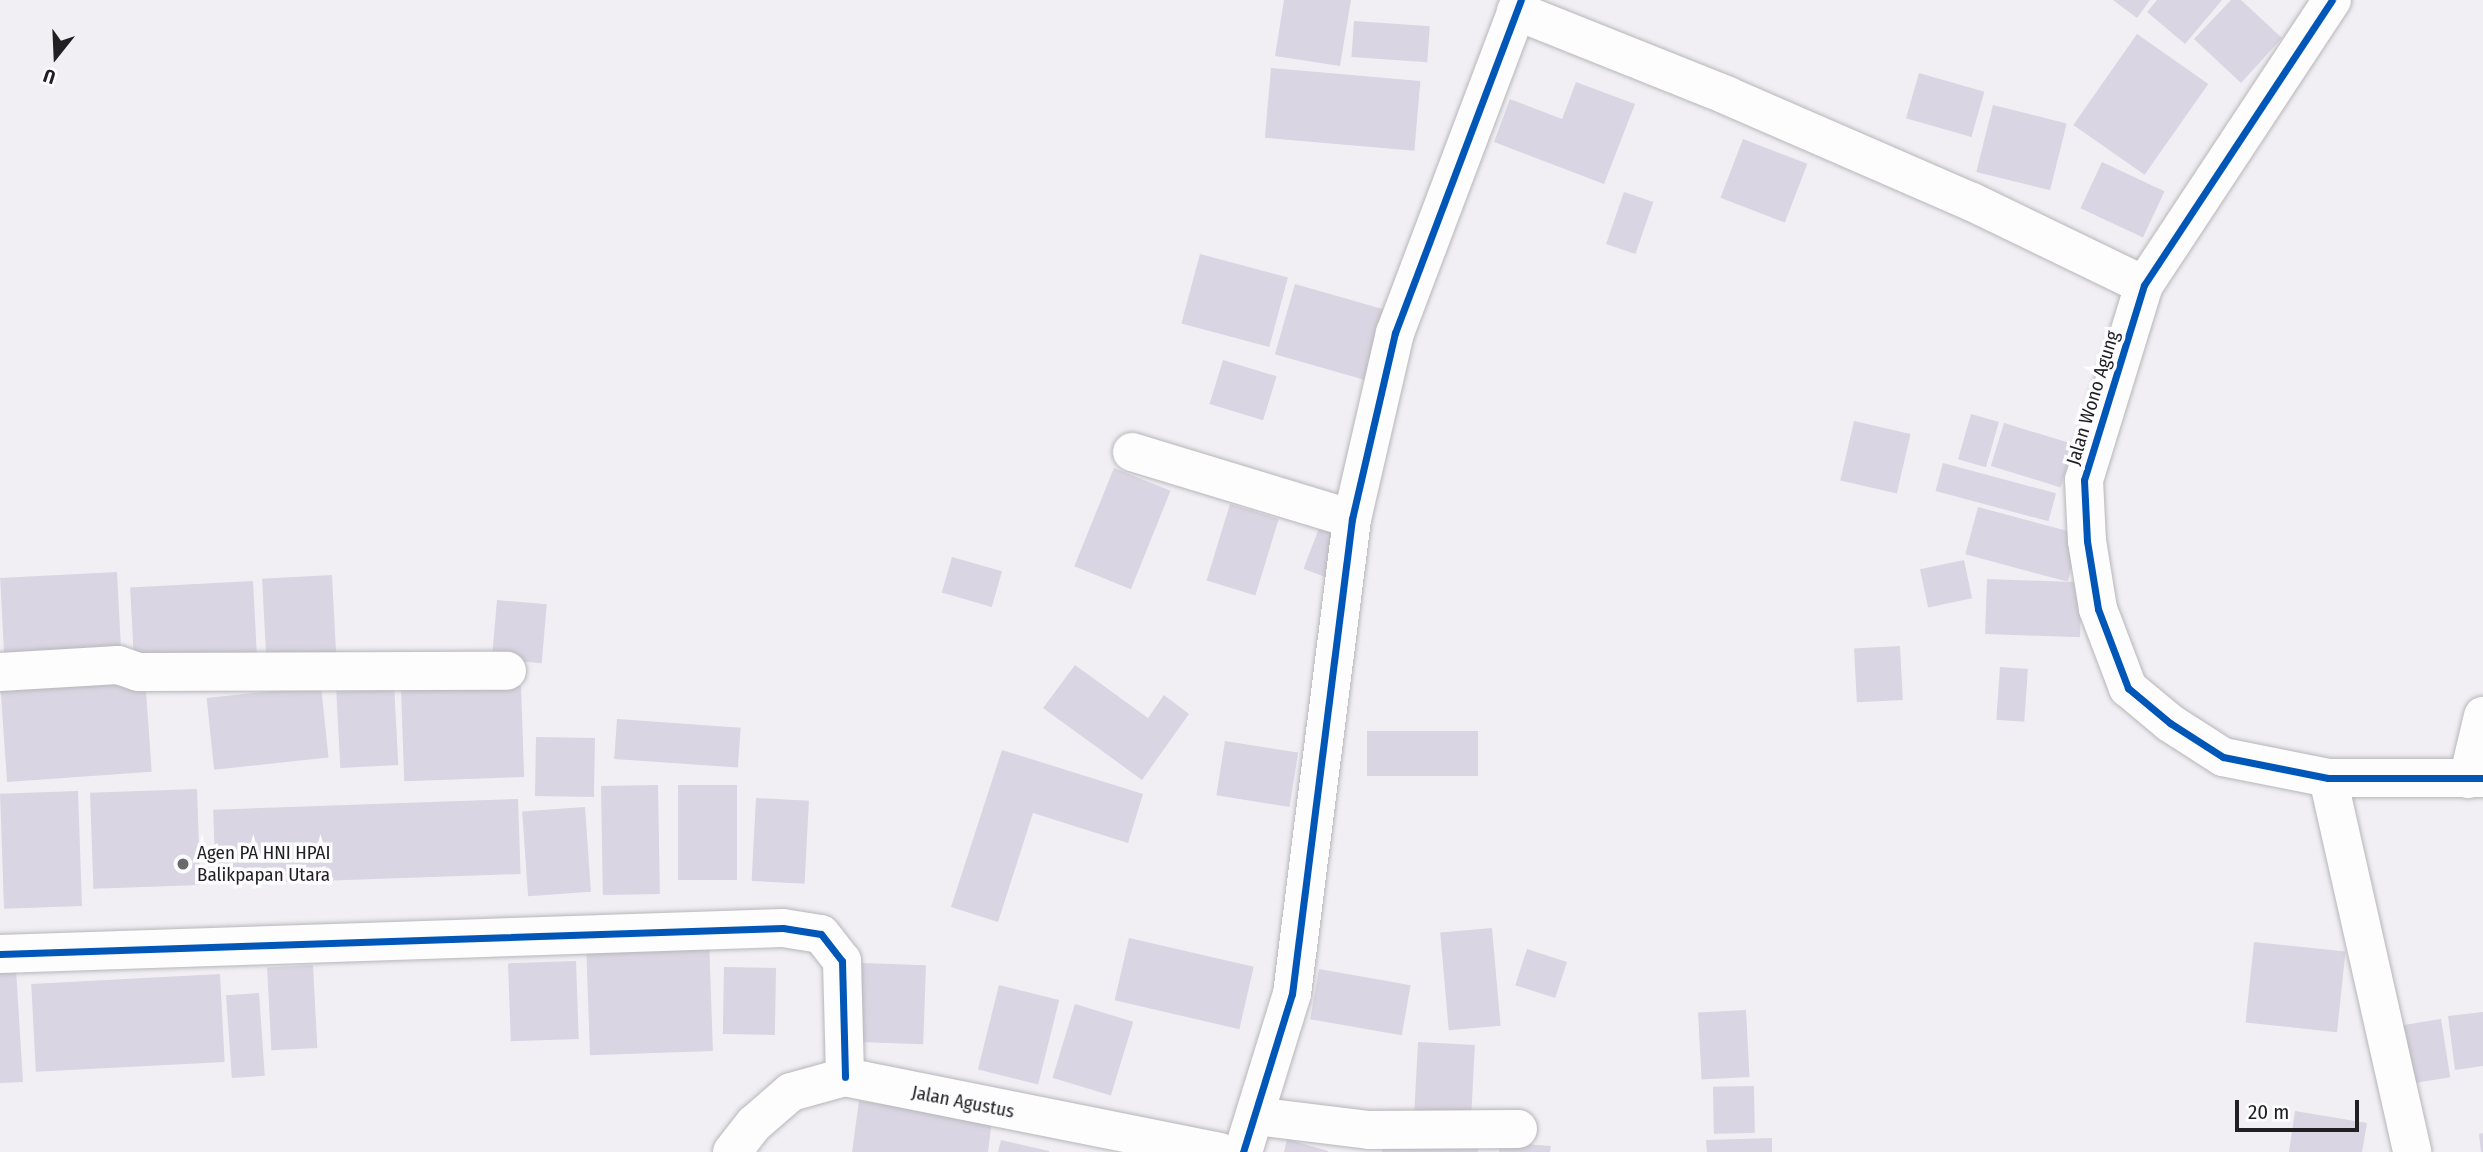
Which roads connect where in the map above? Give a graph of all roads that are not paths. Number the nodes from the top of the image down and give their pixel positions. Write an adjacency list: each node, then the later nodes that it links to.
1 (2321, 4): 3 (street, Jalan Wono Agung)
2 (1518, 5): 3 (street); 5 (street)
3 (2144, 285): 9 (street, Jalan Wono Agung)
4 (1132, 452): 5 (street)
5 (1352, 519): 13 (street)
6 (507, 671): 7 (street)
7 (0, 672)
8 (2483, 716): 10 (street)
9 (2328, 778): 10 (street, Jalan Wono Agung); 18 (street)
10 (2476, 779)
11 (0, 954): 12 (street)
12 (845, 1077): 15 (street, Jalan Agustus); 16 (street, Jalan Agustus)
13 (1255, 1116): 14 (street); 17 (street)
14 (1518, 1129)
15 (732, 1152)
16 (1220, 1152)
17 (1243, 1152)
18 (2412, 1152)

